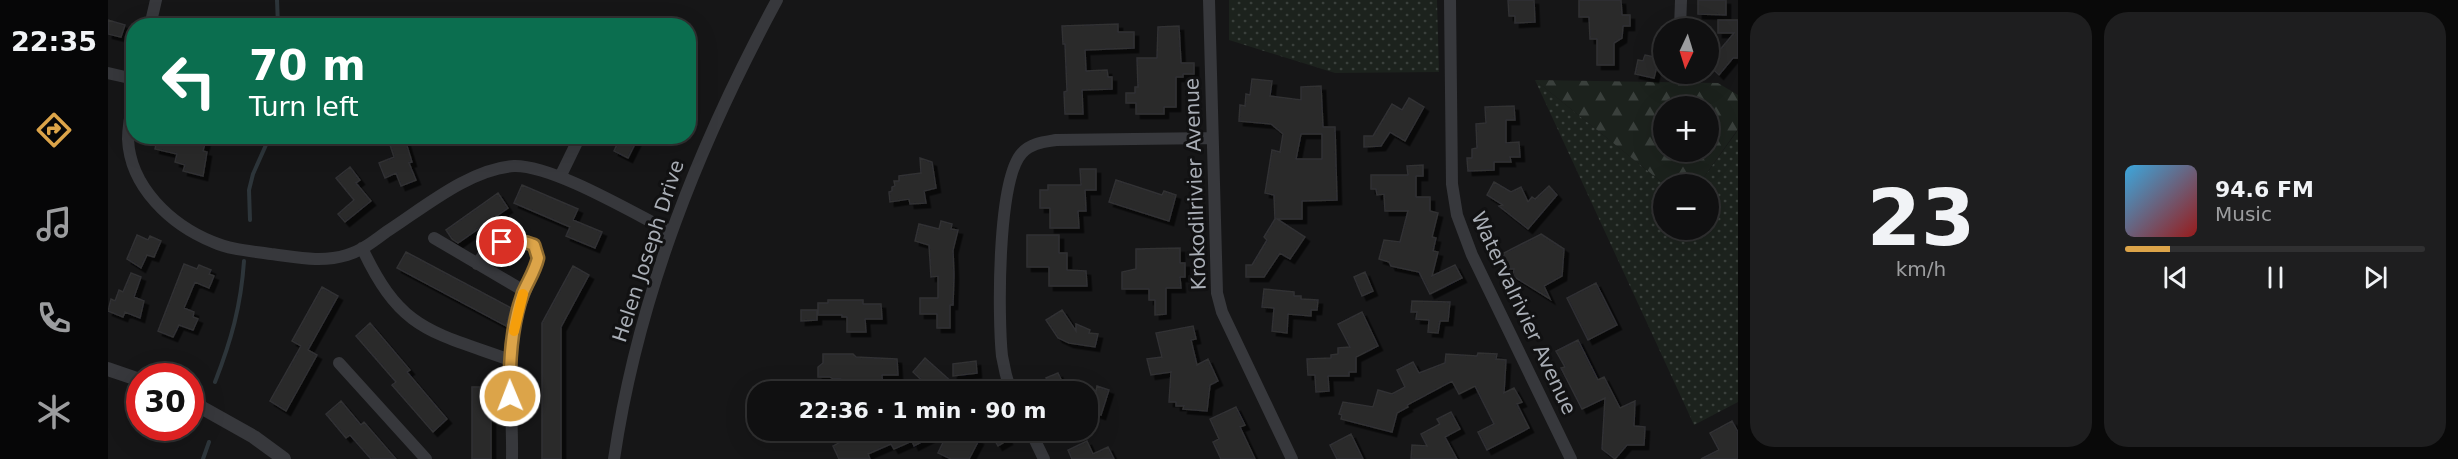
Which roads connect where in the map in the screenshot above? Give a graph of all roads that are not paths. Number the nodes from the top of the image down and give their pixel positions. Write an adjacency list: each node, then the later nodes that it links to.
1 (156, 0): 6 (street)
2 (777, 0): 14 (street, Helen Joseph Drive)
3 (1209, 0): 10 (street, Krokodilrivier Avenue)
4 (1450, 0): 32 (street, Watervalrivier Avenue)
5 (1681, 0): 7 (street)
6 (152, 18)
7 (1680, 18)
8 (108, 73): 9 (street)
9 (126, 77)
10 (1212, 138): 23 (street); 31 (street, Krokodilrivier Avenue)
11 (129, 144): 16 (street)
12 (576, 144): 13 (street)
13 (560, 177): 14 (street); 16 (street)
14 (671, 232): 29 (street, Helen Joseph Drive)
15 (434, 238): 17 (street)
16 (362, 248): 19 (street)
17 (477, 264): 18 (street); 18 (street)
18 (524, 291): 19 (street)
19 (510, 360): 28 (street)
20 (339, 363): 27 (street)
21 (108, 369): 22 (street)
22 (126, 375)
23 (1008, 381)
24 (204, 409): 26 (street)
25 (1035, 441): 30 (street)
26 (284, 459)
27 (426, 459)
28 (512, 459)
29 (614, 459)
30 (1044, 459)
31 (1292, 459)
32 (1571, 459)

